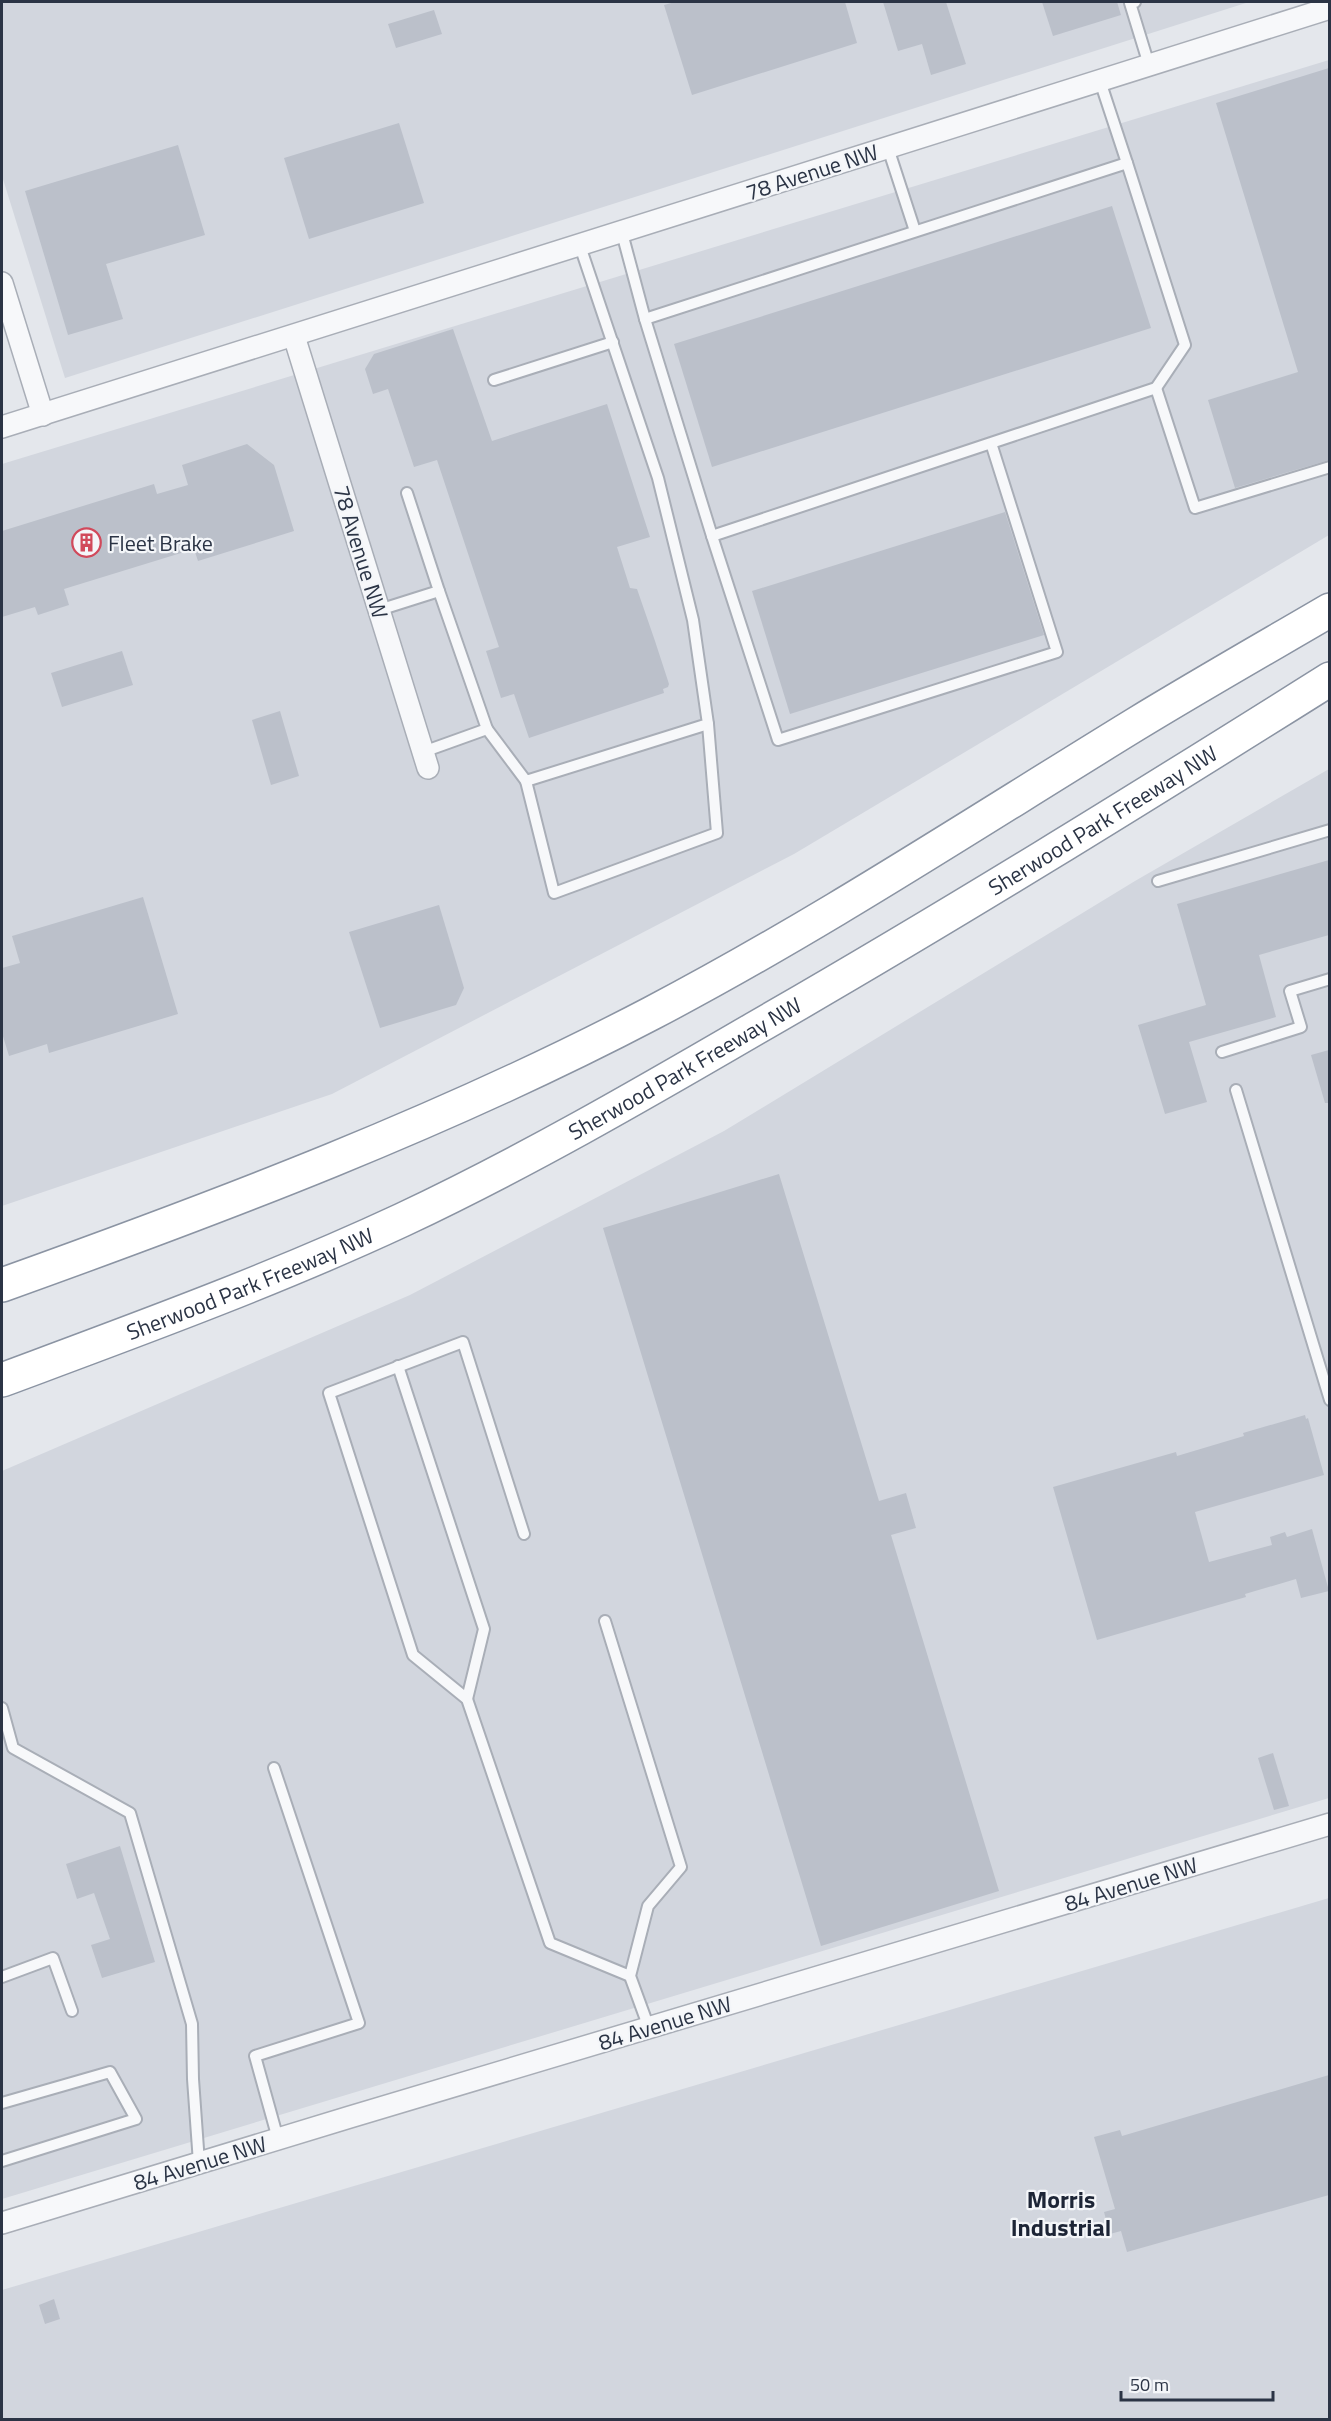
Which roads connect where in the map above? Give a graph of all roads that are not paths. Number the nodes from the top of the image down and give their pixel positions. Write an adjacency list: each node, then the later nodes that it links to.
1 (1132, 2): 3 (lane)
2 (1329, 8): 3 (street, 78 Avenue NW)
3 (1149, 65): 4 (street, 78 Avenue NW)
4 (1100, 81): 5 (street, 78 Avenue NW); 6 (lane)
5 (888, 148): 7 (lane); 8 (street, 78 Avenue NW)
6 (1127, 163): 7 (lane); 15 (lane)
7 (915, 231): 11 (lane)
8 (622, 232): 9 (street, 78 Avenue NW); 11 (lane)
9 (580, 246): 12 (street, 78 Avenue NW); 13 (lane)
10 (2, 284): 16 (street)
11 (645, 319): 21 (lane)
12 (294, 336): 16 (street, 78 Avenue NW); 23 (street, 78 Avenue NW)
13 (613, 342): 14 (lane); 26 (lane)
14 (494, 380)
15 (1156, 388): 18 (lane); 19 (lane)
16 (43, 415): 17 (street, 78 Avenue NW)
17 (2, 427)
18 (991, 443): 21 (lane); 21 (lane)
19 (1329, 466)
20 (407, 493): 22 (lane)
21 (712, 536)
22 (439, 591): 23 (lane); 27 (lane)
23 (379, 610): 28 (street, 78 Avenue NW)
24 (1329, 610): 35 (highway)
25 (1329, 680): 39 (highway, Sherwood Park Freeway NW)
26 (708, 724): 29 (lane); 29 (lane)
27 (487, 729): 28 (lane); 29 (lane)
28 (425, 760)
29 (526, 781)
30 (1329, 830): 31 (lane)
31 (1158, 881)
32 (1329, 979): 33 (lane)
33 (1222, 1052)
34 (1236, 1090): 40 (lane)
35 (63, 1263): 36 (highway); 37 (highway)
36 (2, 1277)
37 (2, 1285)
38 (398, 1366): 41 (lane); 43 (lane); 43 (lane)
39 (2, 1380)
40 (1329, 1400)
41 (524, 1534)
42 (605, 1621): 47 (lane)
43 (467, 1699): 47 (lane)
44 (2, 1708): 54 (lane)
45 (274, 1768): 52 (lane)
46 (1329, 1824): 50 (street, 84 Avenue NW)
47 (630, 1976): 50 (lane)
48 (2, 1977): 49 (lane)
49 (72, 2011)
50 (649, 2028): 52 (street, 84 Avenue NW)
51 (2, 2103): 53 (lane)
52 (278, 2139): 54 (street, 84 Avenue NW)
53 (2, 2161)
54 (199, 2163): 55 (street, 84 Avenue NW)
55 (2, 2223)

